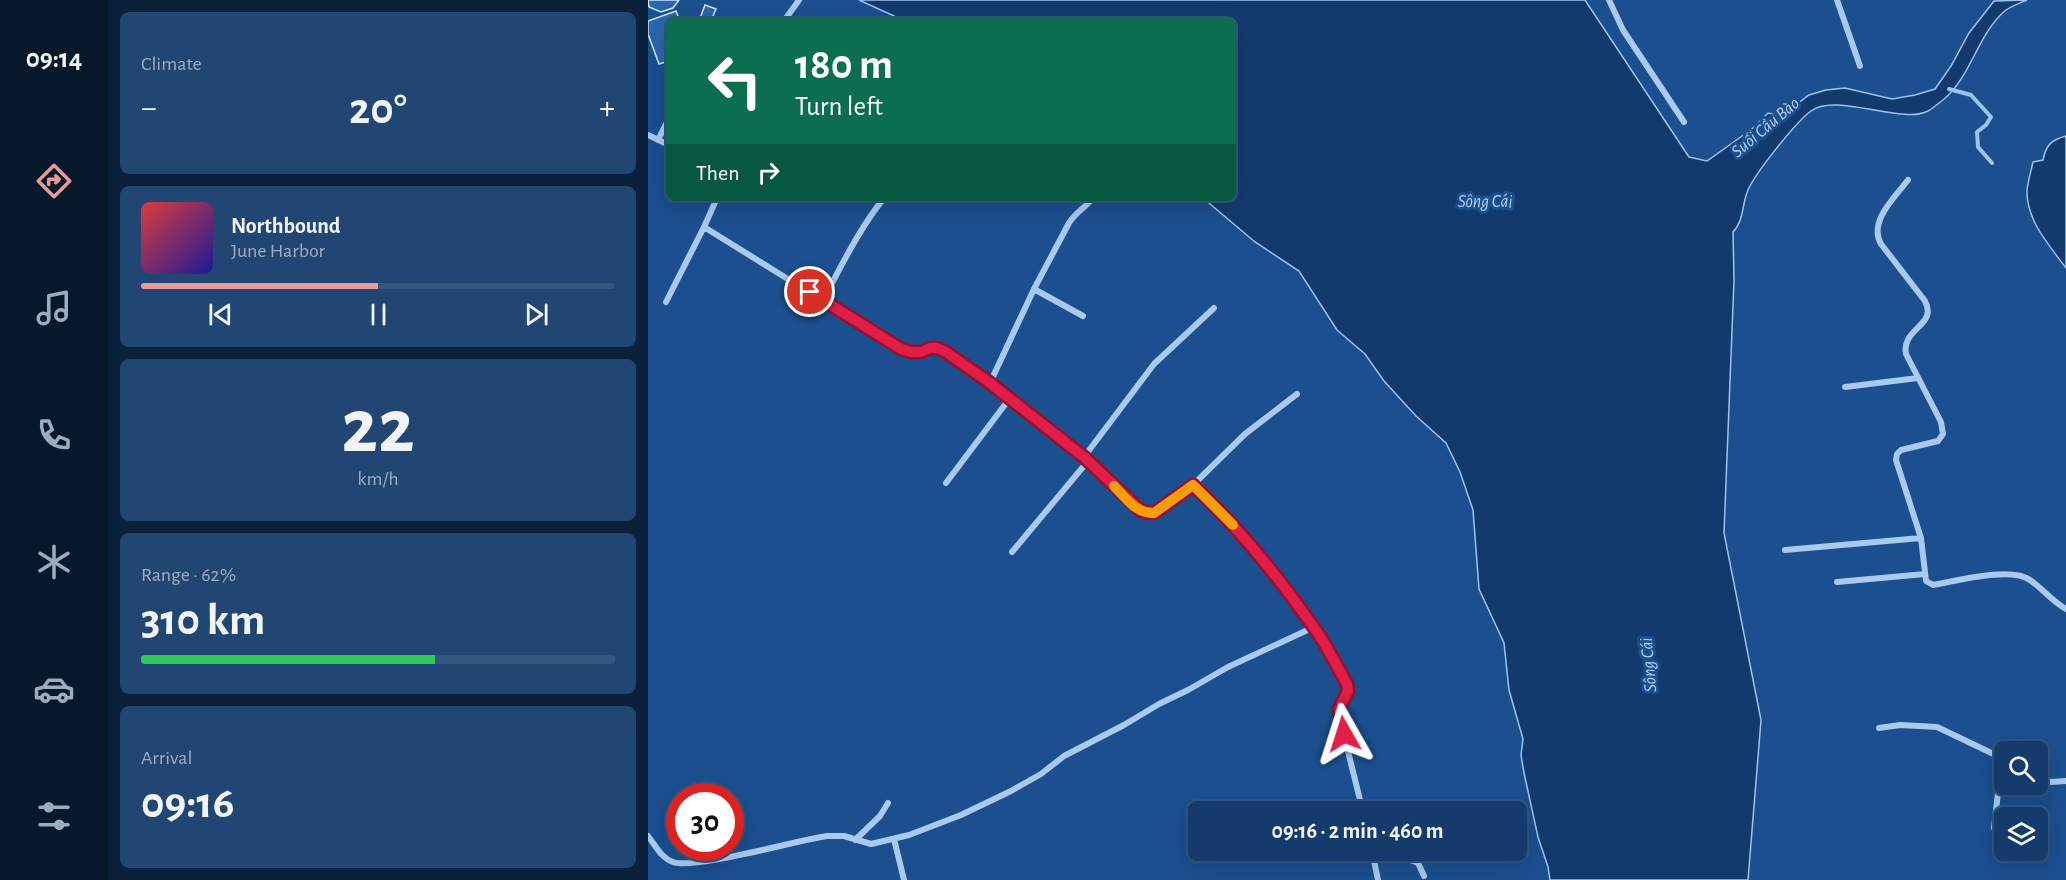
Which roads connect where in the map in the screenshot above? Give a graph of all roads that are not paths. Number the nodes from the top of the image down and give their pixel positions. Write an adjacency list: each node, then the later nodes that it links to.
1 (799, 0): 4 (street)
2 (1609, 0): 6 (street)
3 (1838, 0): 5 (street)
4 (786, 18)
5 (1860, 66)
6 (1684, 122)
7 (666, 124): 9 (street)
8 (648, 135): 9 (street)
9 (658, 140): 10 (street)
10 (666, 144)
11 (1908, 180): 21 (street)
12 (716, 201): 15 (street)
13 (882, 201): 17 (street)
14 (1091, 201): 16 (street)
15 (704, 227): 17 (street); 18 (street)
16 (1034, 289): 20 (street); 22 (street)
17 (823, 300): 22 (street)
18 (666, 302)
19 (1214, 308): 26 (street)
20 (1083, 316)
21 (1918, 378): 23 (street); 29 (street)
22 (990, 383): 25 (street)
23 (1845, 387)
24 (1296, 394): 28 (street)
25 (1010, 398): 26 (street); 27 (street)
26 (1086, 459): 28 (street); 31 (street)
27 (946, 483)
28 (1193, 485): 35 (street)
29 (1921, 538): 30 (street); 32 (street)
30 (1785, 550)
31 (1012, 552)
32 (1925, 574): 33 (street); 34 (street)
33 (1837, 582)
34 (2066, 609)
35 (1314, 627): 40 (street); 43 (street)
36 (1879, 728): 37 (street)
37 (1994, 754)
38 (2048, 781): 39 (street)
39 (2066, 781)
40 (1361, 801)
41 (888, 803): 44 (street)
42 (648, 836): 44 (street)
43 (894, 839): 44 (street); 48 (street)
44 (855, 840)
45 (1374, 861): 49 (street)
46 (1414, 861): 47 (street)
47 (1424, 876)
48 (904, 880)
49 (1378, 880)

